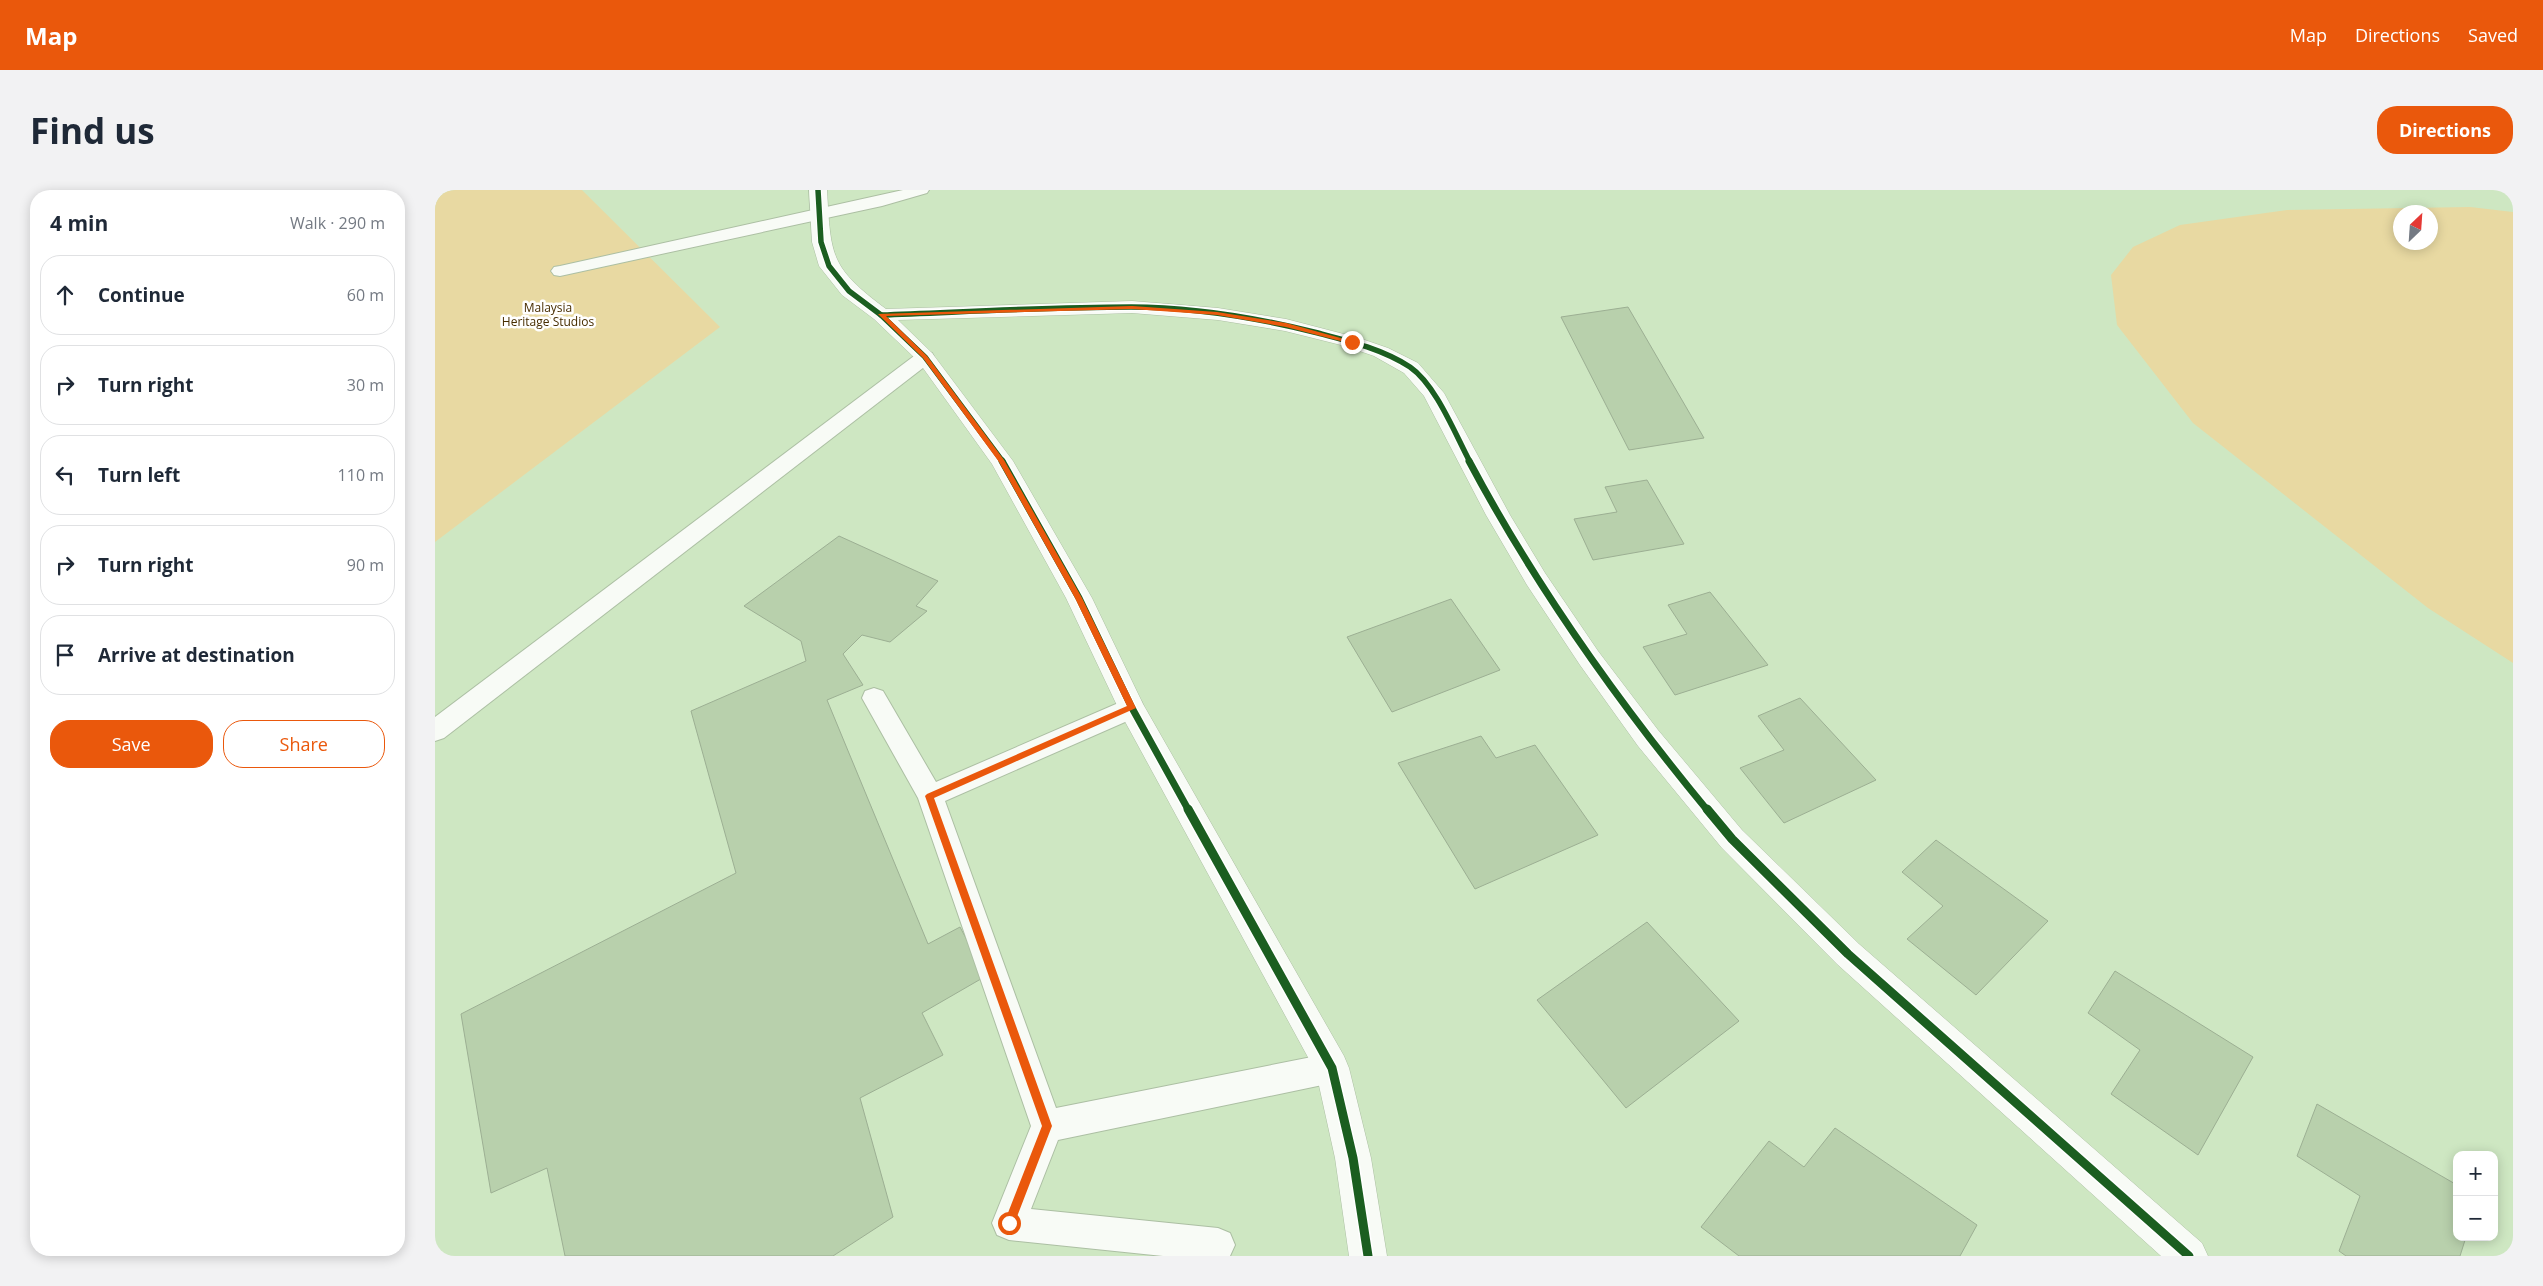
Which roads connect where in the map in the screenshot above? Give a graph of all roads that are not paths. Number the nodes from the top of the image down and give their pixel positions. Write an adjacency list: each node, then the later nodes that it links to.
1 (921, 190): 2 (lane)
2 (819, 202): 3 (lane); 4 (street)
3 (560, 271)
4 (881, 314): 5 (street); 14 (street)
5 (925, 357): 7 (street); 8 (lane)
6 (873, 698): 9 (lane)
7 (1132, 708): 9 (lane); 10 (street)
8 (435, 731)
9 (930, 796): 11 (lane)
10 (1332, 1068): 11 (lane); 13 (street)
11 (1047, 1126): 12 (lane)
12 (1218, 1245)
13 (1368, 1256)
14 (2189, 1256)

